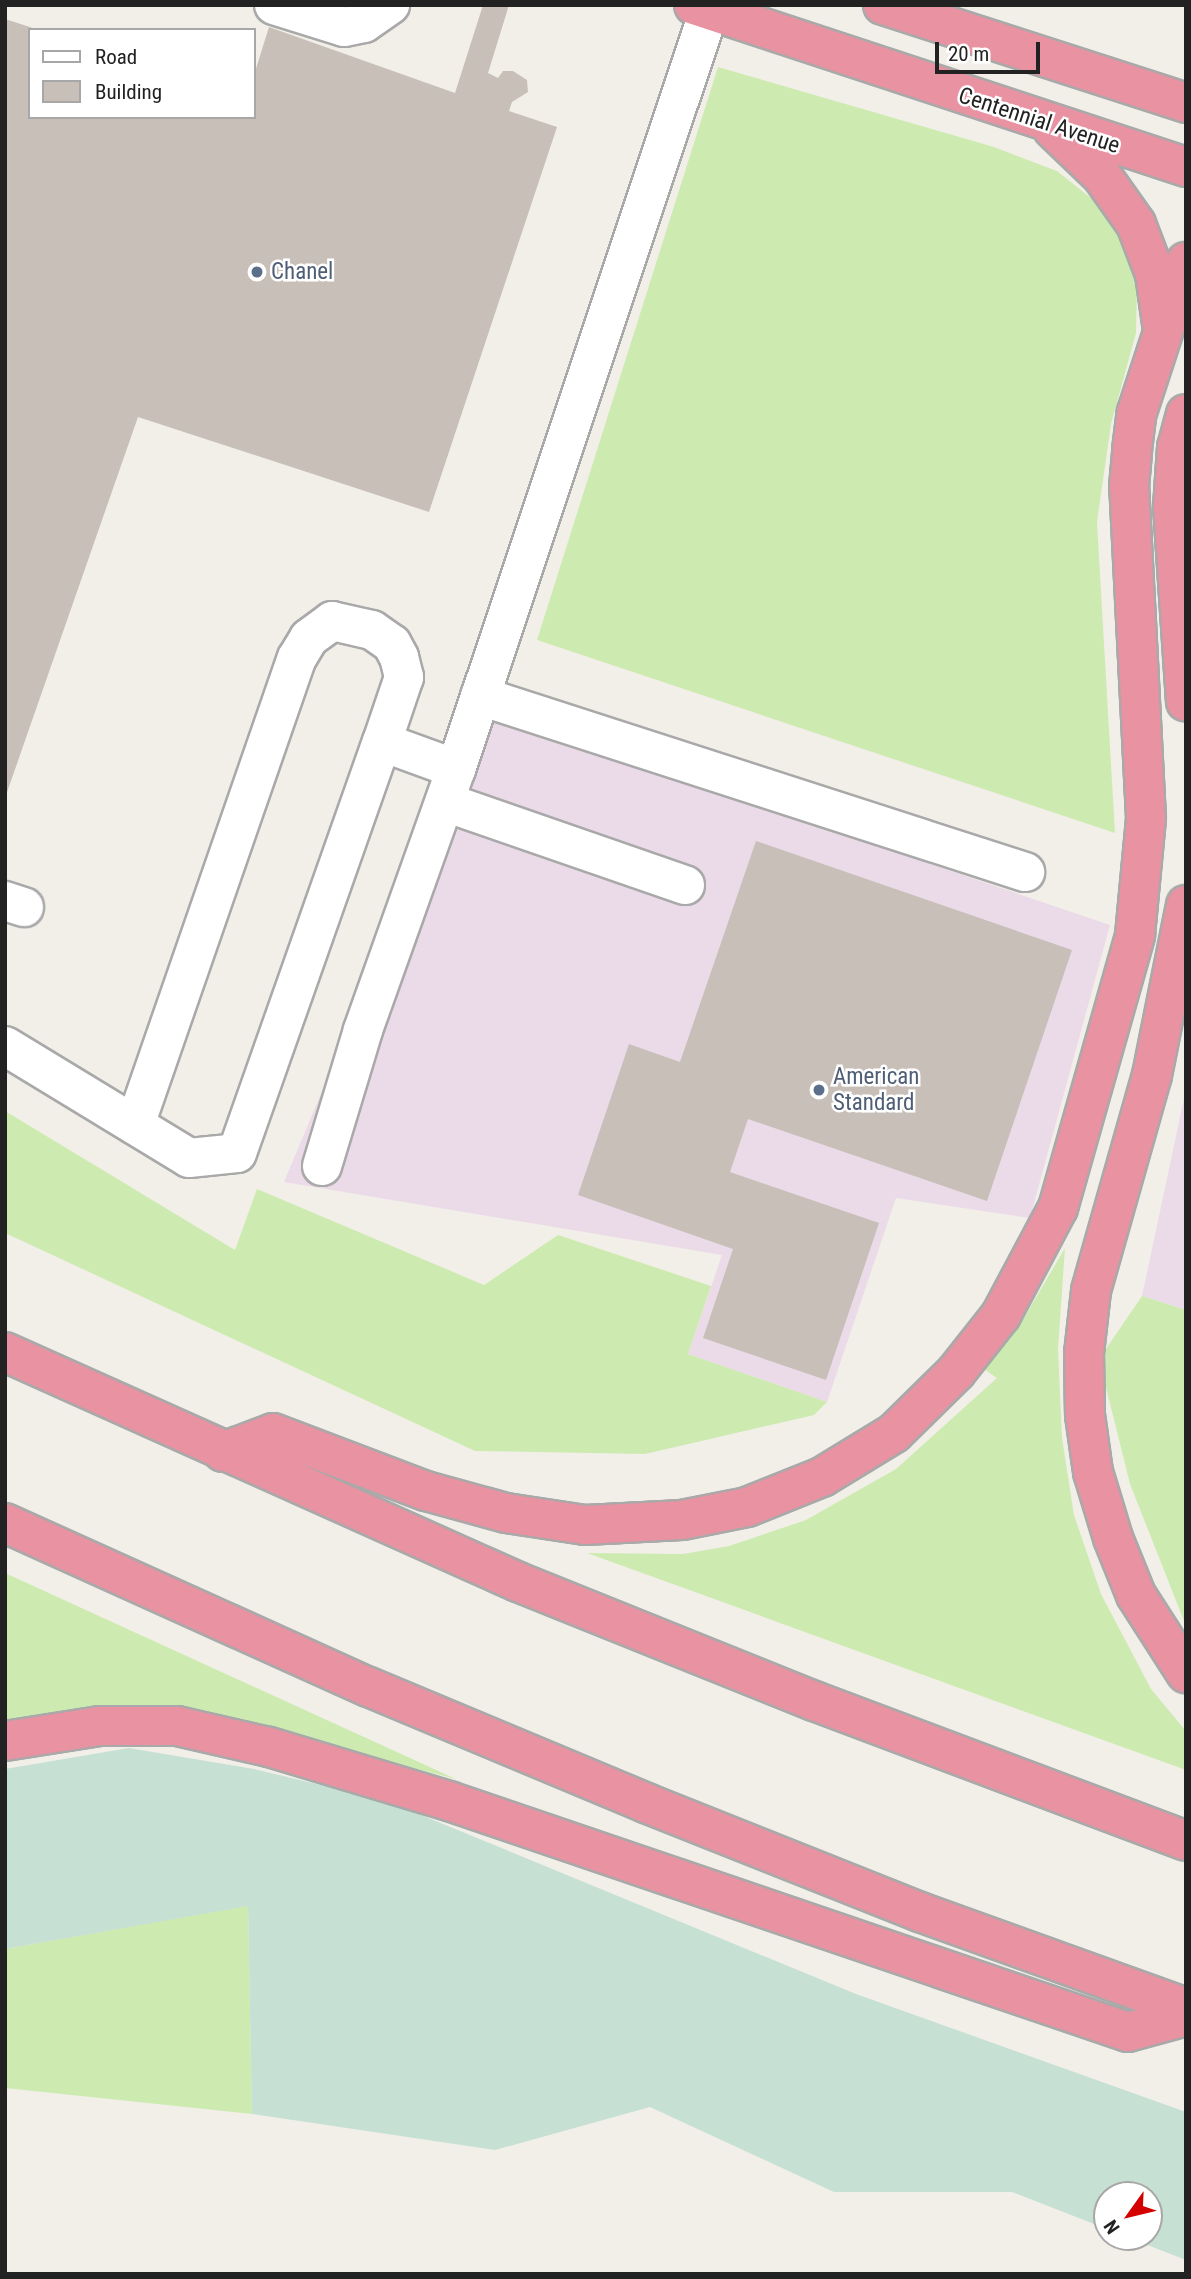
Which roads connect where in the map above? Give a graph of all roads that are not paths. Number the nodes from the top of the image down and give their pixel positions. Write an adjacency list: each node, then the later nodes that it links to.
1 (274, 5): 2 (lane)
2 (390, 5)
3 (883, 5): 5 (highway)
4 (705, 7): 6 (highway, Centennial Avenue); 11 (lane)
5 (1186, 103)
6 (1050, 125): 7 (highway, Centennial Avenue); 9 (highway)
7 (1186, 167)
8 (1186, 262): 9 (highway)
9 (1163, 329): 22 (highway)
10 (1186, 414): 12 (highway)
11 (480, 696): 14 (lane); 15 (lane)
12 (1186, 702)
13 (382, 742): 14 (lane); 19 (lane); 19 (lane)
14 (451, 786): 16 (lane); 20 (lane)
15 (1025, 872)
16 (685, 885)
17 (1186, 905): 24 (highway)
18 (5, 1046): 19 (lane)
19 (135, 1125)
20 (322, 1166)
21 (5, 1352): 22 (highway)
22 (223, 1452): 26 (highway)
23 (5, 1523): 27 (highway)
24 (1186, 1673)
25 (5, 1741): 28 (highway)
26 (1186, 1841)
27 (1186, 2008)
28 (1186, 2016)

